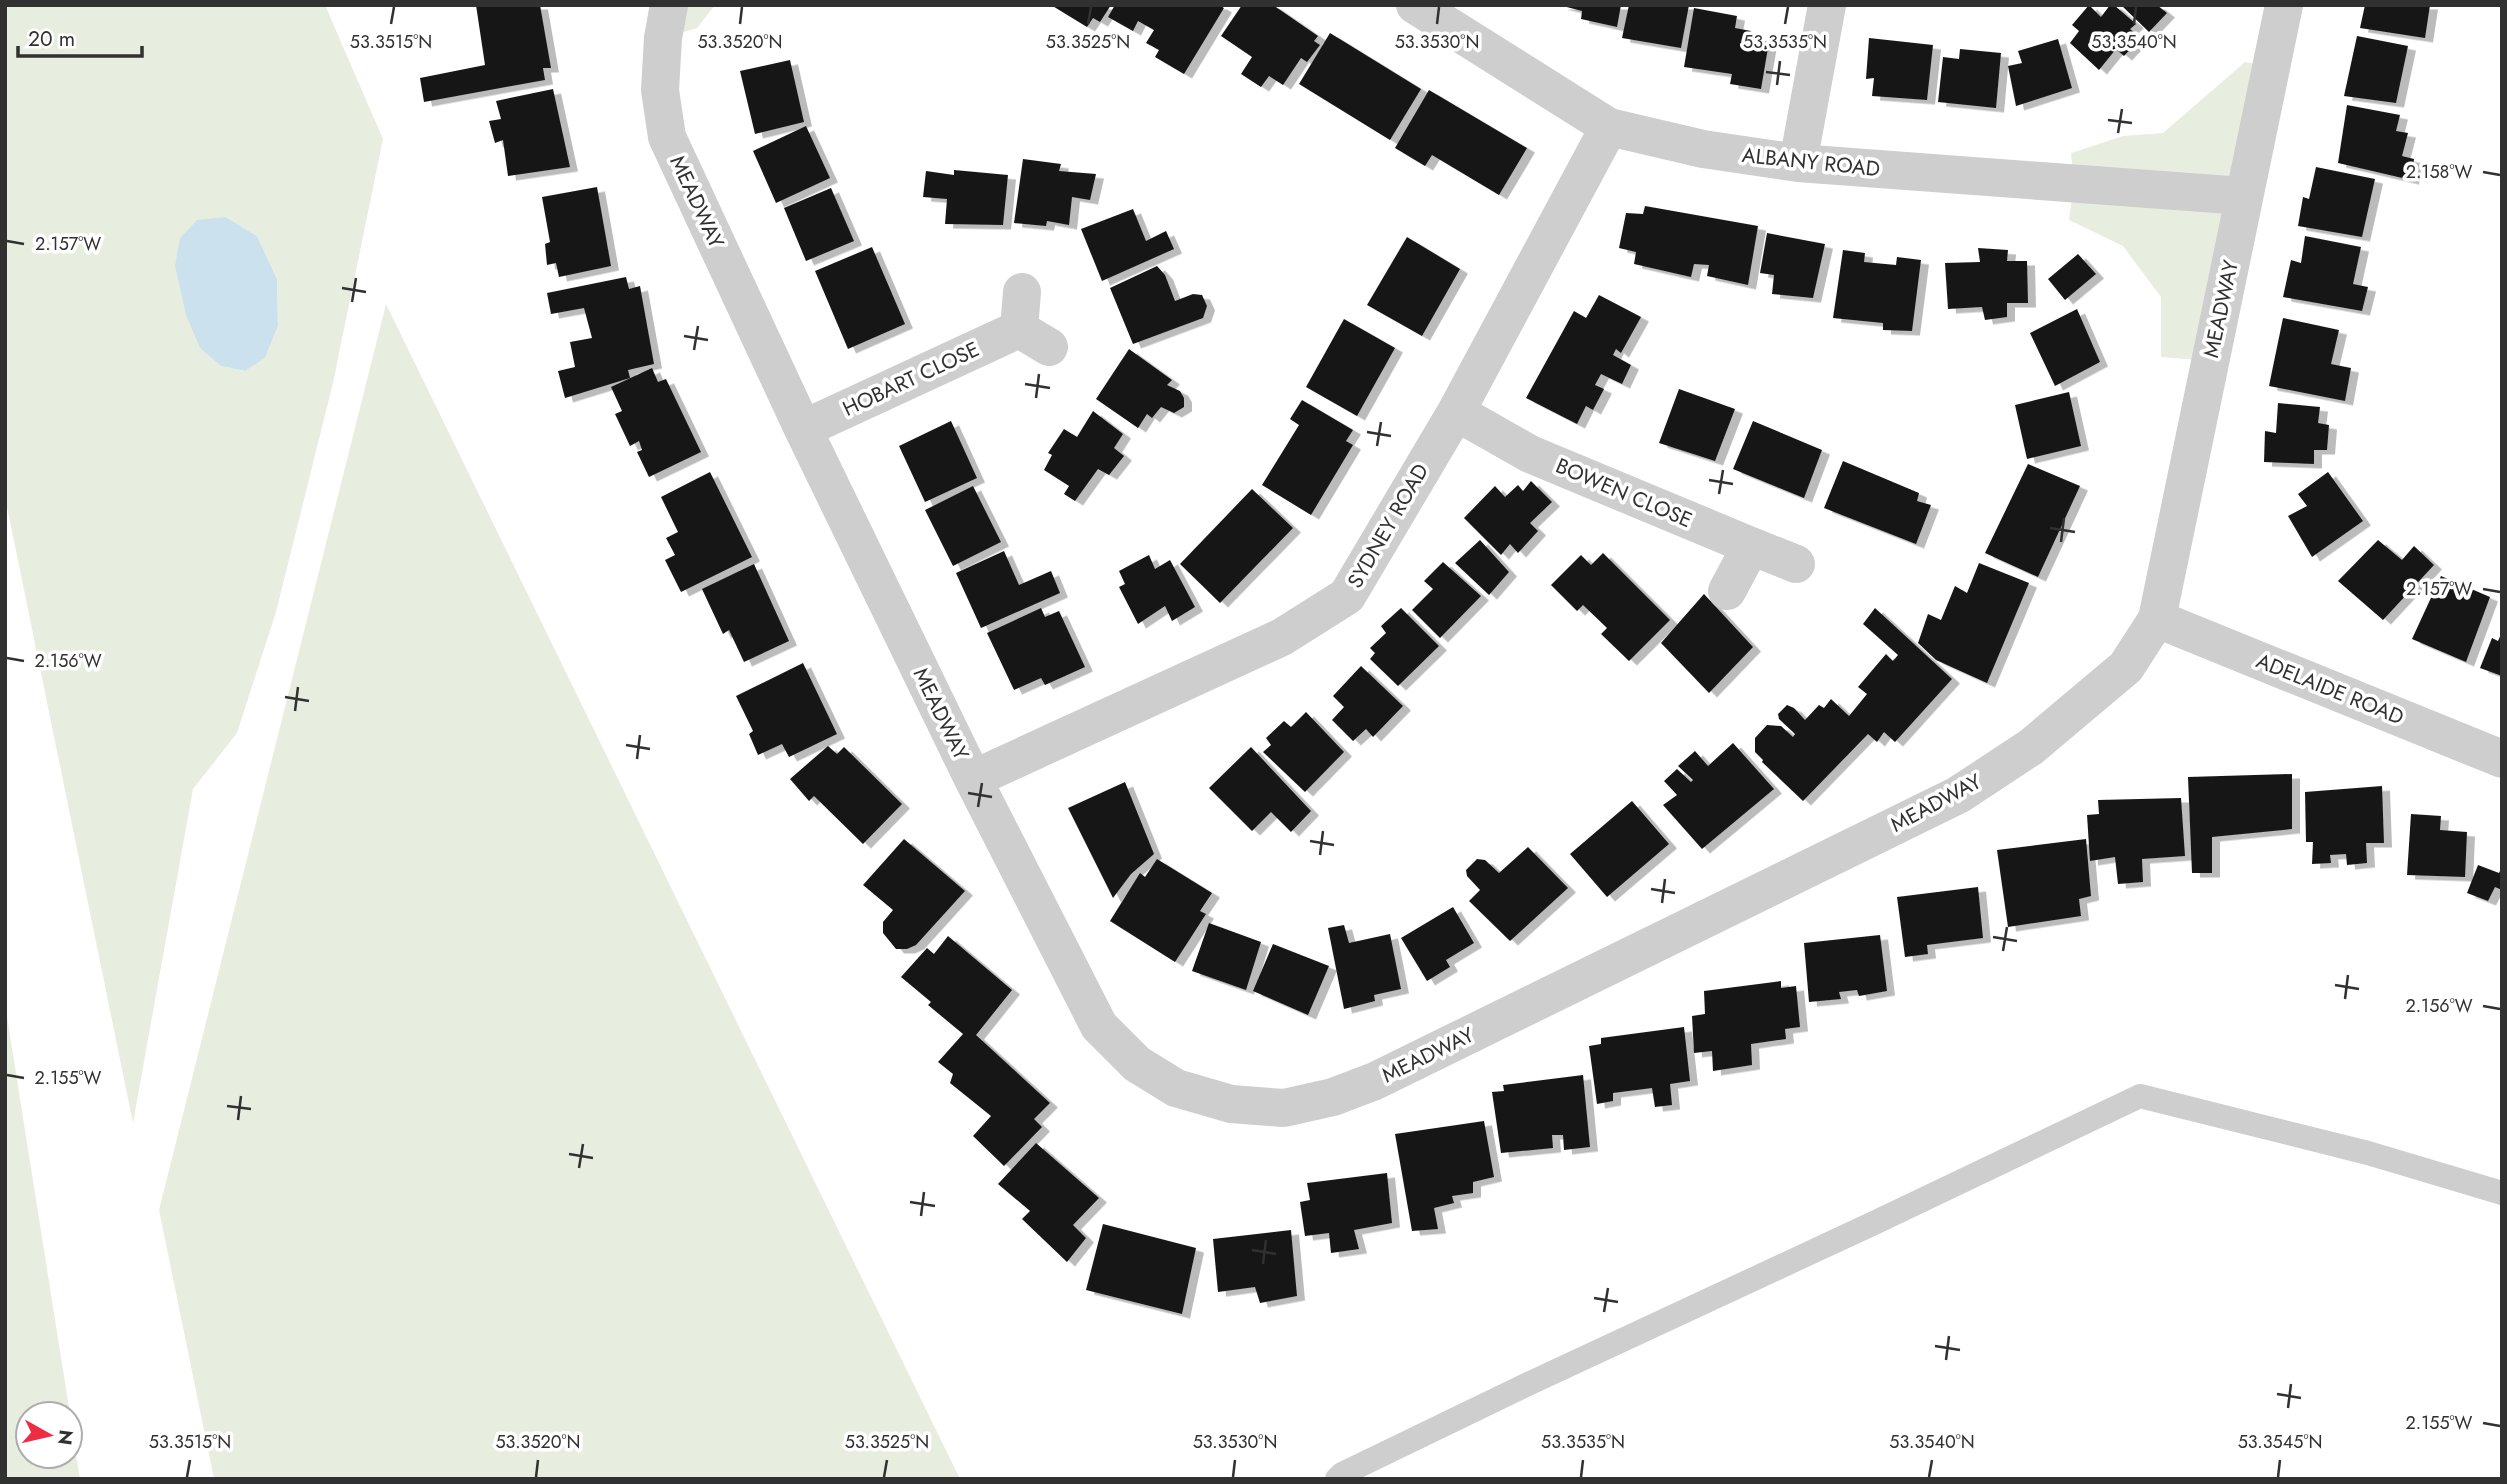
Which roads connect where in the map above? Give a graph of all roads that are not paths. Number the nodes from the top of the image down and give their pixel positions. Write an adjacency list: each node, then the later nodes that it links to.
1 (668, 5): 10 (street, MEADWAY)
2 (1415, 5): 5 (street, ALBANY ROAD)
3 (1827, 5): 6 (street)
4 (2284, 5): 7 (street, MEADWAY)
5 (1609, 127): 6 (street, ALBANY ROAD); 9 (street, SYDNEY ROAD)
6 (1798, 163): 7 (street, ALBANY ROAD)
7 (2243, 196): 14 (street, MEADWAY)
8 (1030, 323): 10 (street, HOBART CLOSE)
9 (1455, 411): 11 (street, BOWEN CLOSE); 16 (street, SYDNEY ROAD)
10 (803, 429): 16 (street, MEADWAY)
11 (1751, 546): 12 (street, BOWEN CLOSE); 13 (street)
12 (1796, 564)
13 (1727, 591)
14 (2157, 619): 15 (street, ADELAIDE ROAD); 16 (street, MEADWAY)
15 (2502, 759)
16 (972, 779)
17 (2502, 1193): 18 (lane)
18 (1337, 1479)

